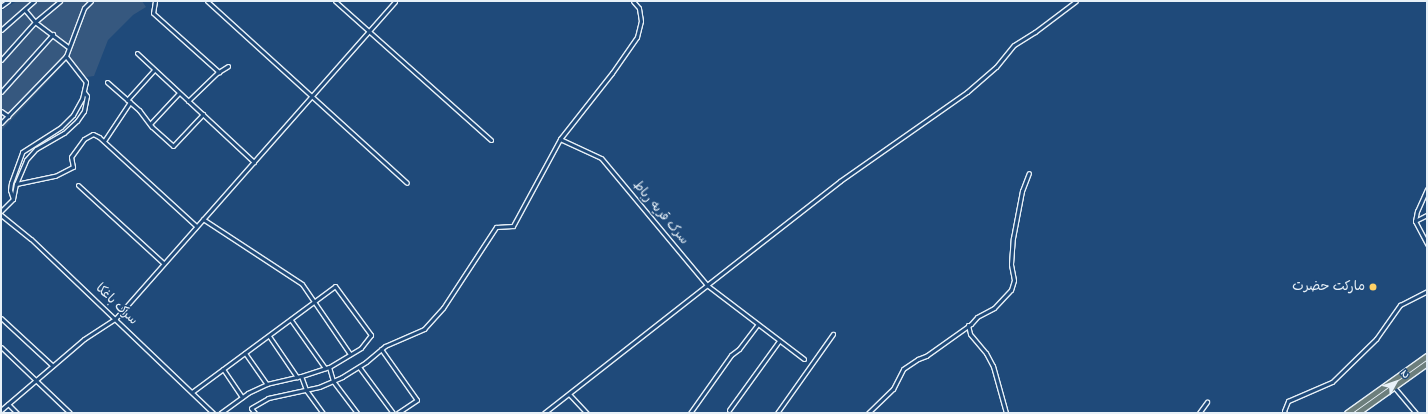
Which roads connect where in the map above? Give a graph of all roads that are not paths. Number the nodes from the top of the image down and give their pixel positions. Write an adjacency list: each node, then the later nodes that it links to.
1 (8, 1): 11 (street)
2 (34, 1): 12 (street)
3 (60, 1): 13 (street)
4 (91, 1): 17 (street)
5 (155, 1): 23 (street)
6 (207, 1): 28 (street)
7 (335, 1): 15 (street)
8 (394, 1): 15 (street)
9 (633, 1): 37 (street)
10 (1076, 1): 54 (street)
11 (1, 6)
12 (25, 10): 13 (street); 14 (street)
13 (35, 22): 16 (street); 20 (street)
14 (1, 30)
15 (369, 32): 28 (street); 36 (street)
16 (53, 34): 17 (street); 25 (street)
17 (68, 47): 19 (street)
18 (137, 53): 22 (street)
19 (66, 56): 26 (street); 33 (street)
20 (1, 60)
21 (228, 66): 23 (street)
22 (154, 70): 27 (street); 29 (street)
23 (219, 72): 30 (street)
24 (107, 82): 29 (street)
25 (1, 92)
26 (84, 92): 42 (street); 45 (street)
27 (179, 93): 30 (street); 35 (street)
28 (312, 97): 39 (street); 41 (street)
29 (128, 101): 35 (street); 38 (street)
30 (188, 101): 32 (street)
31 (1, 111): 33 (street)
32 (203, 114): 35 (street); 39 (street)
33 (8, 116): 34 (street)
34 (1, 124)
35 (150, 124)
36 (491, 140)
37 (560, 140): 54 (street, سرک قریه رباط); 66 (street)
38 (104, 141): 42 (street); 51 (street)
39 (254, 162): 49 (street)
40 (1029, 173): 61 (street)
41 (407, 183)
42 (16, 184): 45 (street)
43 (78, 185): 53 (street)
44 (1427, 190): 50 (street)
45 (13, 199): 46 (street)
46 (1, 211)
47 (1, 215): 58 (street, سرک باغکا)
48 (1427, 215): 50 (street)
49 (203, 219): 51 (street); 56 (street)
50 (1415, 221): 52 (street)
51 (196, 226): 53 (street)
52 (1427, 244)
53 (163, 264): 58 (street)
54 (706, 285): 60 (street, سرک قریه رباط); 85 (street)
55 (1427, 291): 107 (street)
56 (313, 303): 59 (street); 68 (street); 68 (street)
57 (1, 318): 72 (street)
58 (116, 318): 72 (street); 84 (street, سرک باغکا)
59 (291, 320): 63 (street); 75 (street)
60 (757, 324): 64 (street, سرک قریه رباط); 102 (street)
61 (968, 325): 104 (street); 105 (street)
62 (833, 334): 103 (street)
63 (269, 336): 67 (street); 78 (street)
64 (779, 341): 70 (street, سرک قریه رباط); 90 (street)
65 (1, 347): 79 (street)
66 (381, 349): 74 (street); 99 (street)
67 (245, 353): 76 (street); 81 (street)
68 (350, 354): 73 (street)
69 (1427, 356): 108 (highway)
70 (804, 360)
71 (1427, 363): 82 (highway)
72 (52, 365): 79 (street)
73 (329, 367): 75 (street); 80 (street)
74 (359, 367): 80 (street); 98 (street)
75 (325, 368): 77 (street)
76 (223, 369): 84 (street); 86 (street)
77 (301, 376): 78 (street); 83 (street)
78 (297, 377): 81 (street)
79 (37, 380): 88 (street); 92 (street)
80 (333, 381): 83 (street); 97 (street)
81 (267, 384): 86 (street)
82 (1394, 386): 109 (highway); 110 (street)
83 (306, 390): 95 (street); 96 (street)
84 (192, 392): 93 (street, سرک باغکا)
85 (569, 394): 100 (street); 101 (street)
86 (242, 397): 94 (street)
87 (1207, 402): 106 (street)
88 (8, 404): 89 (street); 91 (street)
89 (1, 410)
90 (729, 410)
91 (17, 413)
92 (70, 413)
93 (213, 413)
94 (220, 413)
95 (255, 413)
96 (323, 413)
97 (357, 413)
98 (393, 413)
99 (398, 413)
100 (544, 413)
101 (587, 413)
102 (690, 413)
103 (777, 413)
104 (868, 413)
105 (1006, 413)
106 (1199, 413)
107 (1285, 413)
108 (1346, 413)
109 (1357, 413)
110 (1416, 413)

